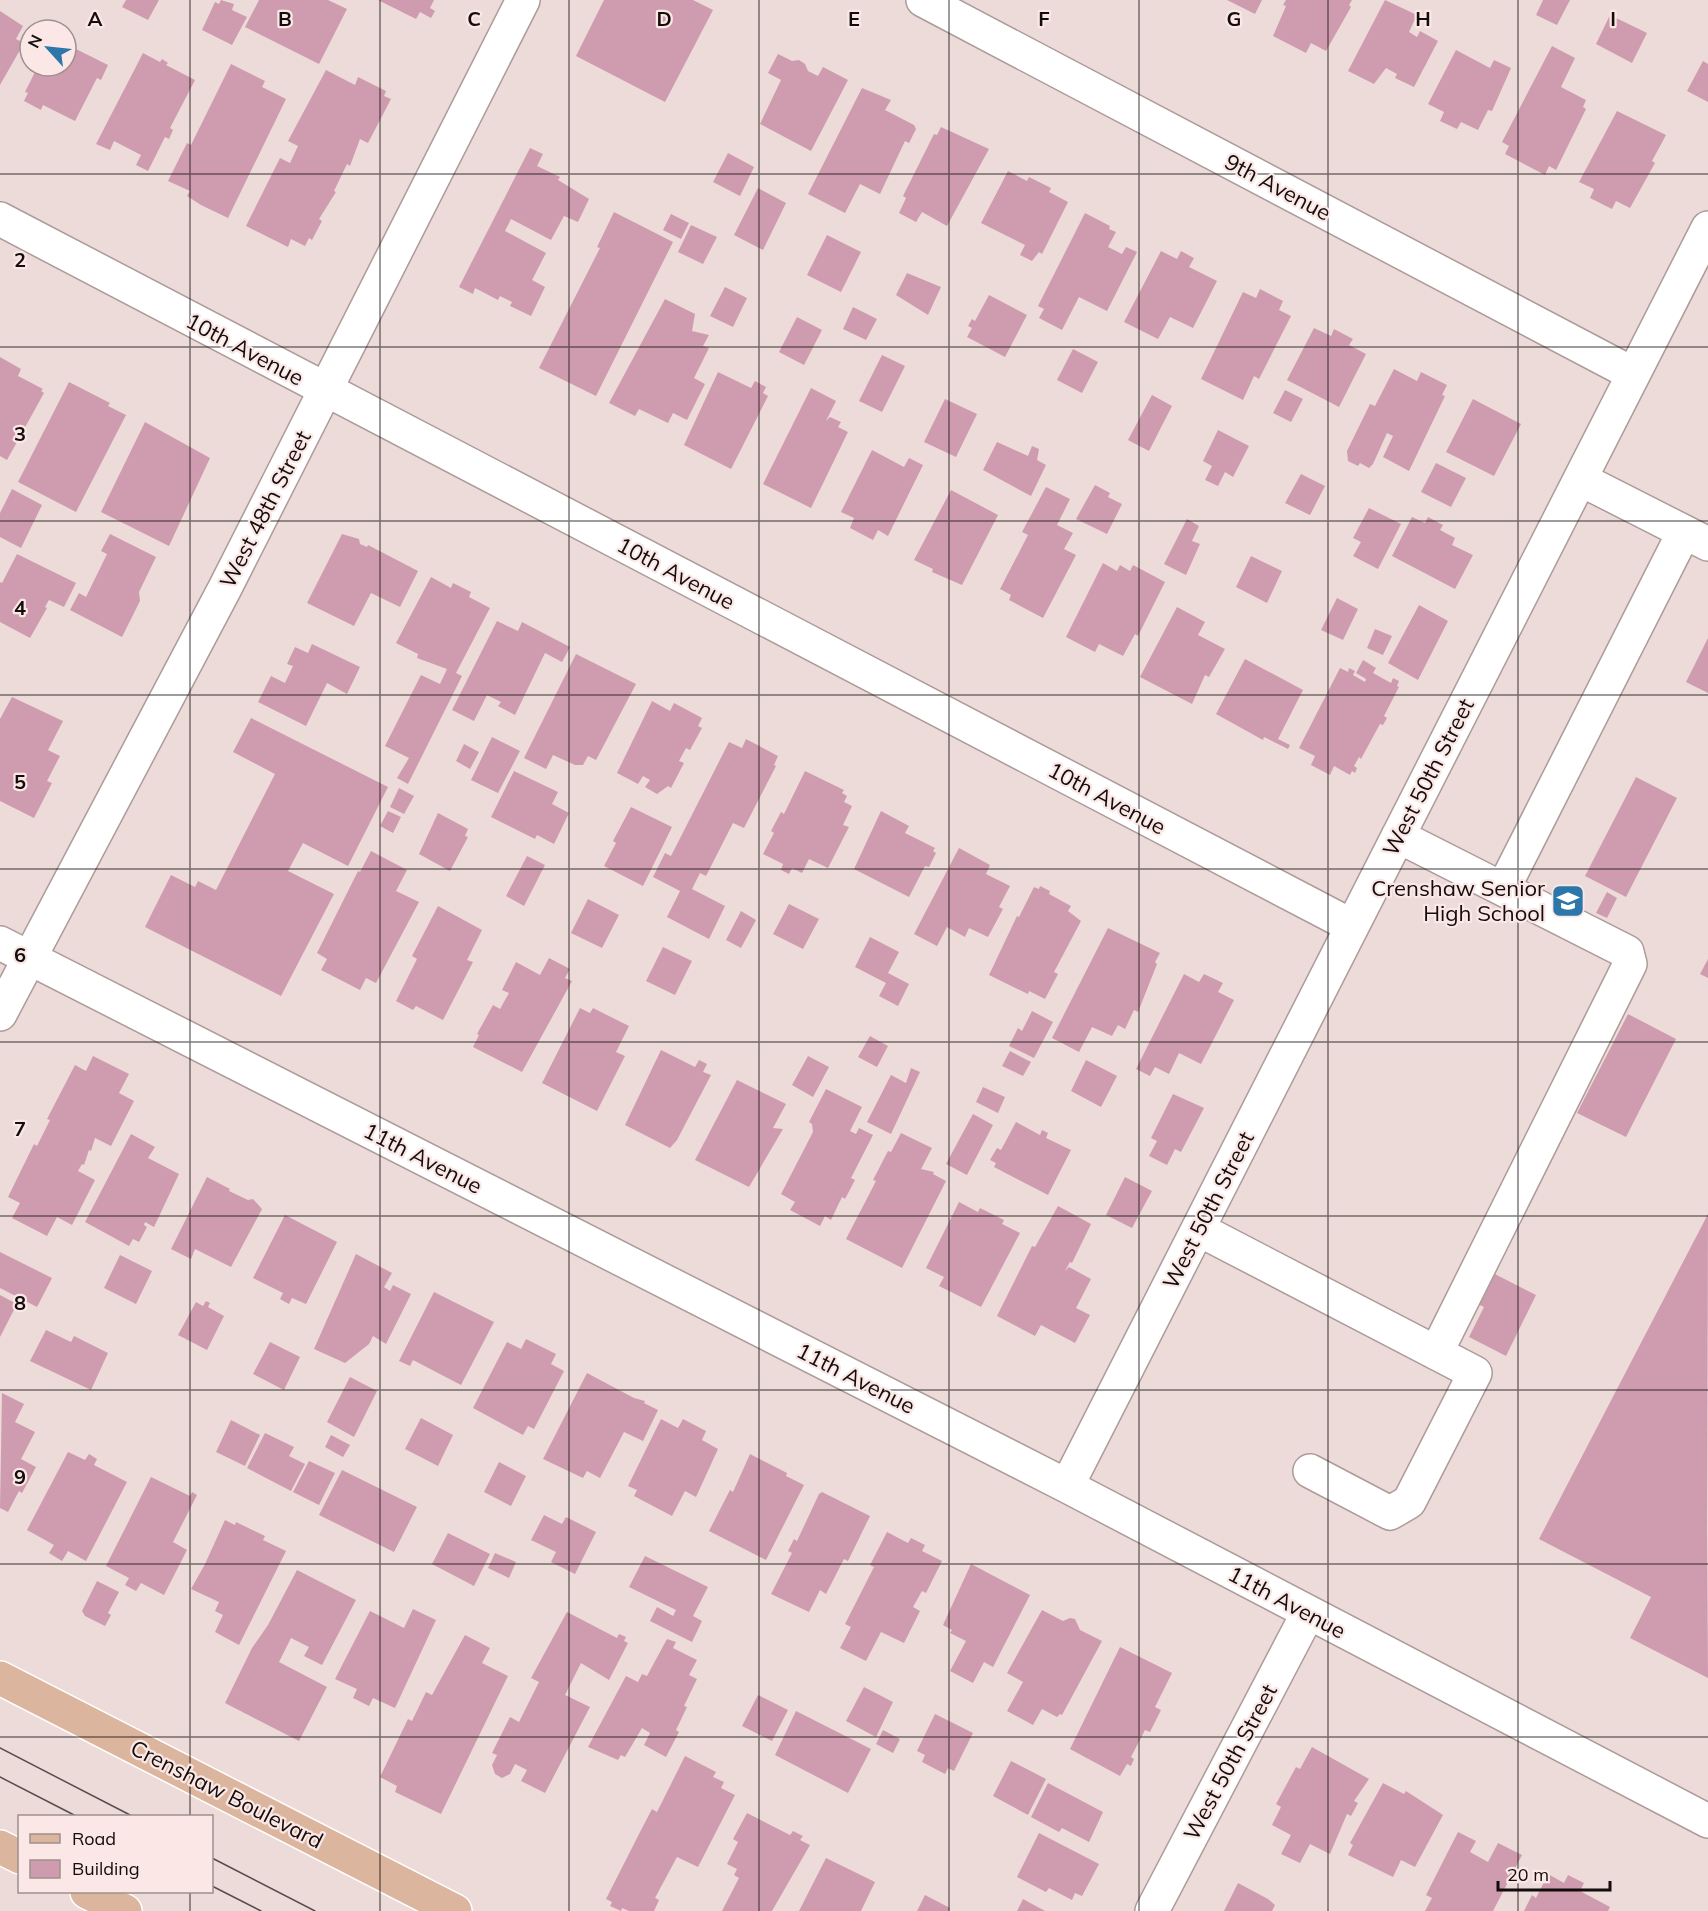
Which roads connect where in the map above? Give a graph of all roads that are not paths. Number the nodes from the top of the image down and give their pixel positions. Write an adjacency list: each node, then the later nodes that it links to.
1 (523, 0): 6 (street, West 48th Street)
2 (923, 0): 5 (street, 9th Avenue)
3 (0, 219): 6 (street, 10th Avenue)
4 (1708, 228): 5 (street, West 50th Street)
5 (1634, 374): 7 (street, West 50th Street)
6 (325, 391): 11 (street, 10th Avenue); 13 (street, West 48th Street)
7 (1580, 479): 8 (street); 9 (street, West 50th Street)
8 (1696, 538): 10 (street)
9 (1398, 836): 10 (street); 11 (street, West 50th Street)
10 (1503, 889): 16 (street)
11 (1352, 926): 15 (street, West 50th Street)
12 (0, 943): 13 (street, 11th Avenue)
13 (29, 958): 14 (street, West 48th Street); 18 (street, 11th Avenue)
14 (0, 1014)
15 (1198, 1229): 16 (street); 18 (street, West 50th Street)
16 (1436, 1353): 17 (street)
17 (1310, 1471)
18 (1067, 1486): 19 (street, 11th Avenue)
19 (1308, 1614): 21 (street, 11th Avenue); 27 (street, West 50th Street)
20 (0, 1678): 26 (main road, Crenshaw Boulevard)
21 (1708, 1821)
22 (0, 1847): 23 (main road)
23 (18, 1856)
24 (89, 1893): 25 (main road)
25 (125, 1911)
26 (454, 1911)
27 (1152, 1911)

